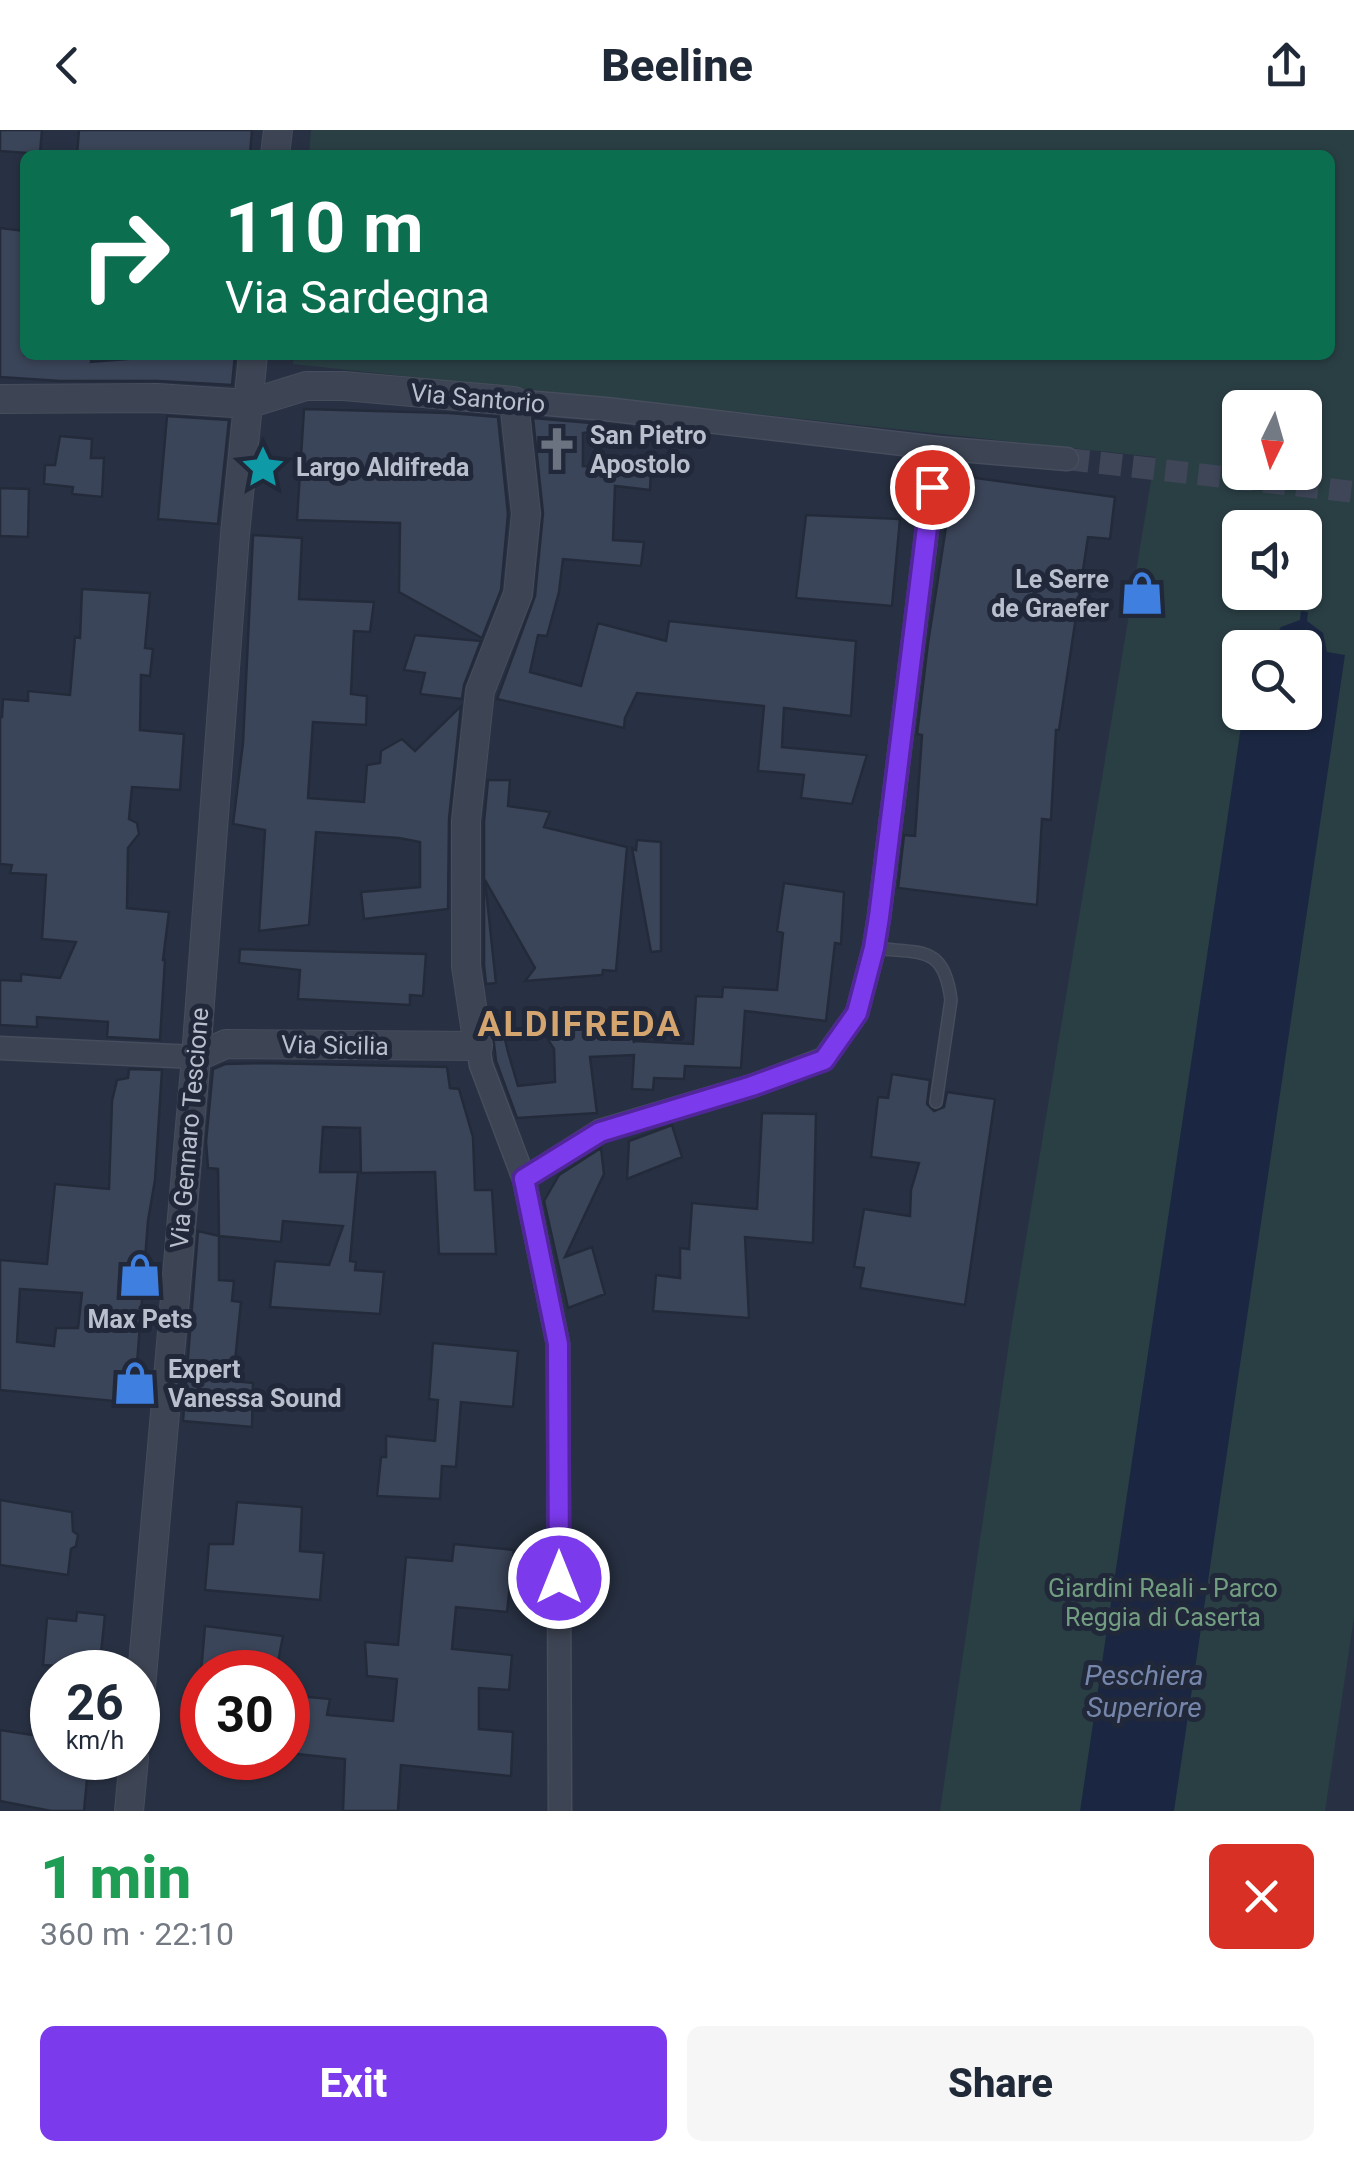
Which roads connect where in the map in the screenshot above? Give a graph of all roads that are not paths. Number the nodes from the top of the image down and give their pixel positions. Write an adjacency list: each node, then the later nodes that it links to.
1 (252, 360): 4 (street)
2 (0, 400): 4 (street)
3 (514, 401): 4 (street, Via Santorio); 5 (street, Via Santorio); 8 (street)
4 (248, 404): 10 (street, Via Gennaro Tescione)
5 (937, 448): 6 (street, Via Santorio); 7 (street)
6 (1068, 459)
7 (874, 948): 11 (lane); 12 (street)
8 (478, 1046): 10 (street, Via Sicilia); 12 (street)
9 (0, 1048): 10 (street)
10 (196, 1057): 13 (street, Via Gennaro Tescione)
11 (936, 1102)
12 (524, 1179): 16 (street)
13 (144, 1650)
14 (132, 1780): 15 (street)
15 (129, 1811)
16 (560, 1811)

